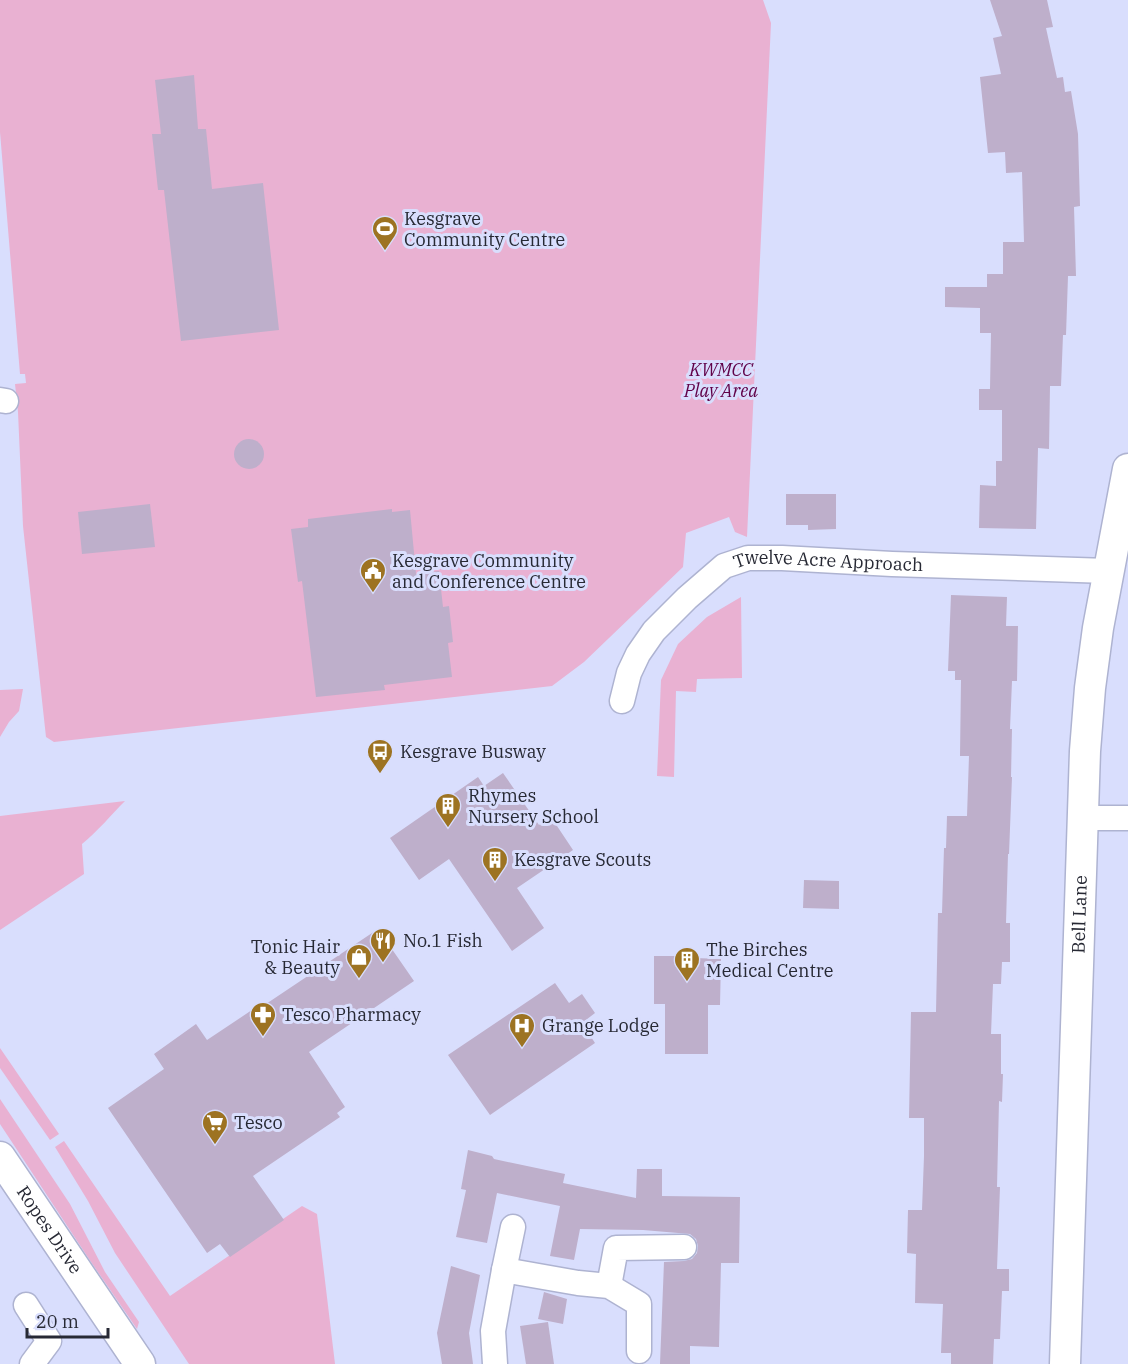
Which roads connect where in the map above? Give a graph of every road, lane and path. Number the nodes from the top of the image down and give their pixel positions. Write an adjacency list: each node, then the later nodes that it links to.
1 (1128, 469): 2 (street, Bell Lane)
2 (1108, 571): 3 (street, Twelve Acre Approach); 4 (street, Bell Lane)
3 (622, 702)
4 (1084, 818): 5 (street); 16 (street, Bell Lane)
5 (1128, 818)
6 (5, 1175): 14 (street, Ropes Drive)
7 (513, 1227): 9 (street)
8 (684, 1247): 10 (street)
9 (504, 1270): 10 (street); 15 (street)
10 (609, 1286): 12 (street)
11 (26, 1305): 13 (street)
12 (639, 1351)
13 (32, 1364)
14 (140, 1364)
15 (495, 1364)
16 (1065, 1364)

